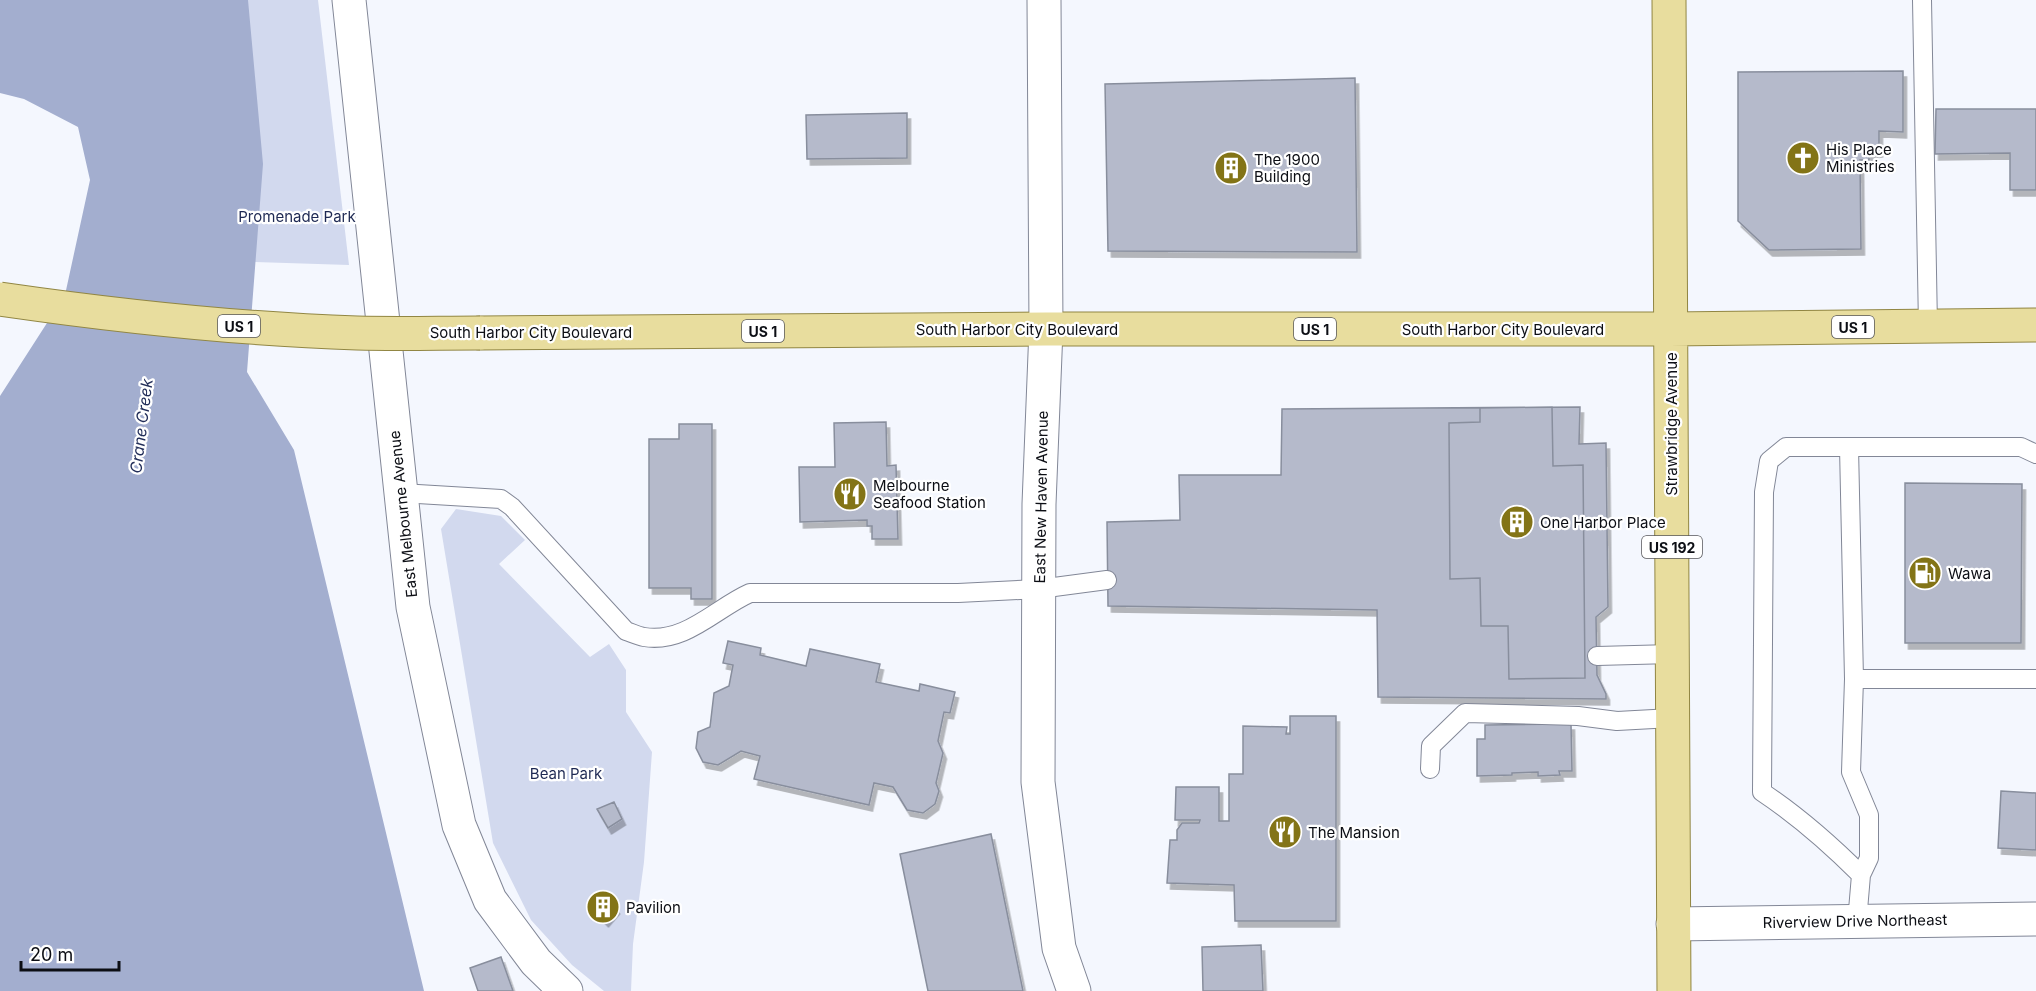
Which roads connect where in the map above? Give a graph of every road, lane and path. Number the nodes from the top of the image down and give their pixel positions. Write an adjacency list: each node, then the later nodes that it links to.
1 (349, 0): 12 (street, East Melbourne Avenue)
2 (1044, 0): 8 (street, East New Haven Avenue)
3 (1669, 0): 9 (main road, Strawbridge Avenue / US 192)
4 (1922, 0): 7 (lane)
5 (0, 299): 8 (main road, South Harbor City Boulevard / US 1, bridge)
6 (2036, 325): 7 (main road, South Harbor City Boulevard / US 1)
7 (1928, 327): 9 (main road, South Harbor City Boulevard / US 1)
8 (1046, 328): 9 (main road, South Harbor City Boulevard / US 1); 14 (street, East New Haven Avenue)
9 (1670, 329): 15 (main road, Strawbridge Avenue / US 192)
10 (1850, 447): 11 (lane); 17 (lane); 21 (lane)
11 (2036, 454)
12 (401, 493): 14 (lane); 25 (street, East Melbourne Avenue)
13 (1107, 580): 14 (lane)
14 (1039, 589): 26 (street, East New Haven Avenue)
15 (1672, 654): 16 (lane); 19 (main road, Strawbridge Avenue / US 192)
16 (1596, 656)
17 (1854, 679): 18 (lane); 21 (lane)
18 (2036, 679)
19 (1672, 718): 20 (lane); 24 (main road, Strawbridge Avenue / US 192)
20 (1430, 769)
21 (1861, 875): 23 (lane)
22 (2036, 919): 23 (street, Riverview Drive Northeast)
23 (1857, 922): 24 (street, Riverview Drive Northeast)
24 (1673, 924): 27 (main road, Strawbridge Avenue / US 192)
25 (566, 991)
26 (1074, 991)
27 (1674, 991)

